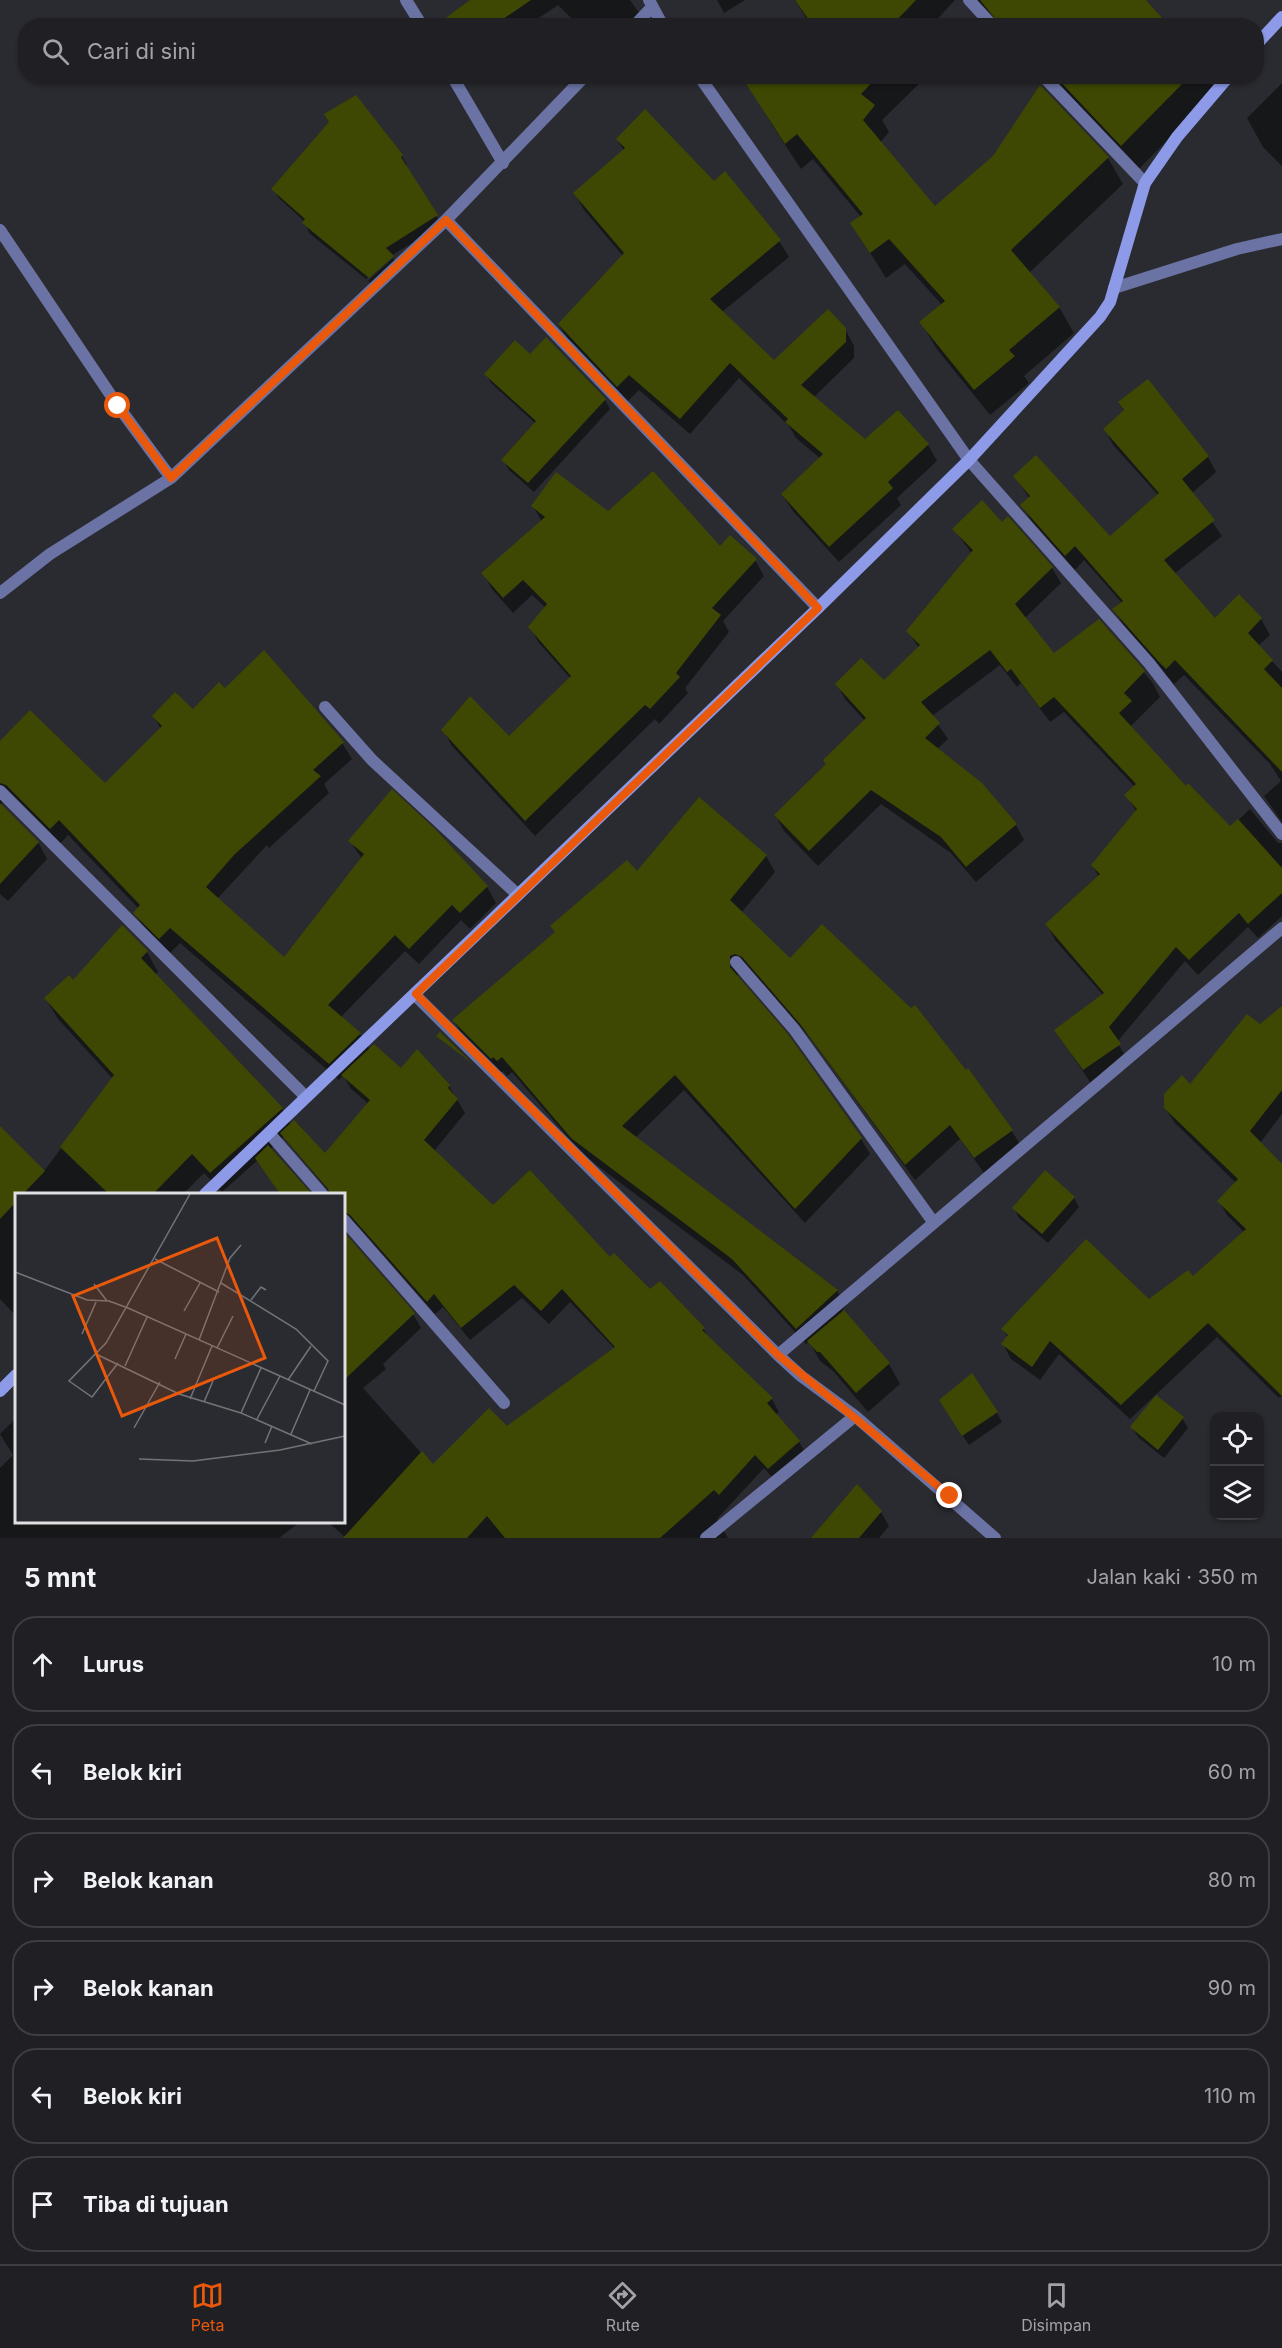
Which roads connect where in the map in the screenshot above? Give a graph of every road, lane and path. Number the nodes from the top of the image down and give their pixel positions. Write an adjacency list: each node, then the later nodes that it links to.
1 (406, 0): 5 (street)
2 (969, 0): 8 (street)
3 (650, 4): 6 (street); 7 (street)
4 (1282, 16): 9 (street)
5 (417, 18)
6 (640, 18)
7 (658, 18)
8 (986, 18)
9 (1264, 37)
10 (457, 84): 15 (street)
11 (577, 84): 15 (street)
12 (705, 84): 21 (street)
13 (1051, 84): 16 (street)
14 (1222, 84): 16 (street)
15 (503, 163): 17 (street)
16 (1145, 183): 20 (street)
17 (446, 220): 22 (street); 24 (street)
18 (0, 230): 22 (street)
19 (1282, 239): 20 (street)
20 (1114, 288): 21 (street)
21 (969, 459): 24 (street); 27 (street)
22 (171, 478): 23 (street)
23 (0, 592)
24 (818, 608): 28 (street)
25 (325, 707): 28 (street)
26 (0, 792): 32 (street)
27 (1282, 834)
28 (517, 894): 31 (street)
29 (1282, 928): 37 (street)
30 (736, 962): 37 (street)
31 (416, 994): 32 (street); 38 (street)
32 (306, 1097): 33 (street)
33 (268, 1133): 34 (street); 35 (street)
34 (206, 1193)
35 (321, 1193)
36 (345, 1221): 41 (street)
37 (934, 1223): 38 (street)
38 (778, 1355): 42 (street)
39 (15, 1376): 40 (street)
40 (0, 1391)
41 (504, 1403)
42 (855, 1416): 43 (street); 44 (street)
43 (706, 1538)
44 (995, 1538)

